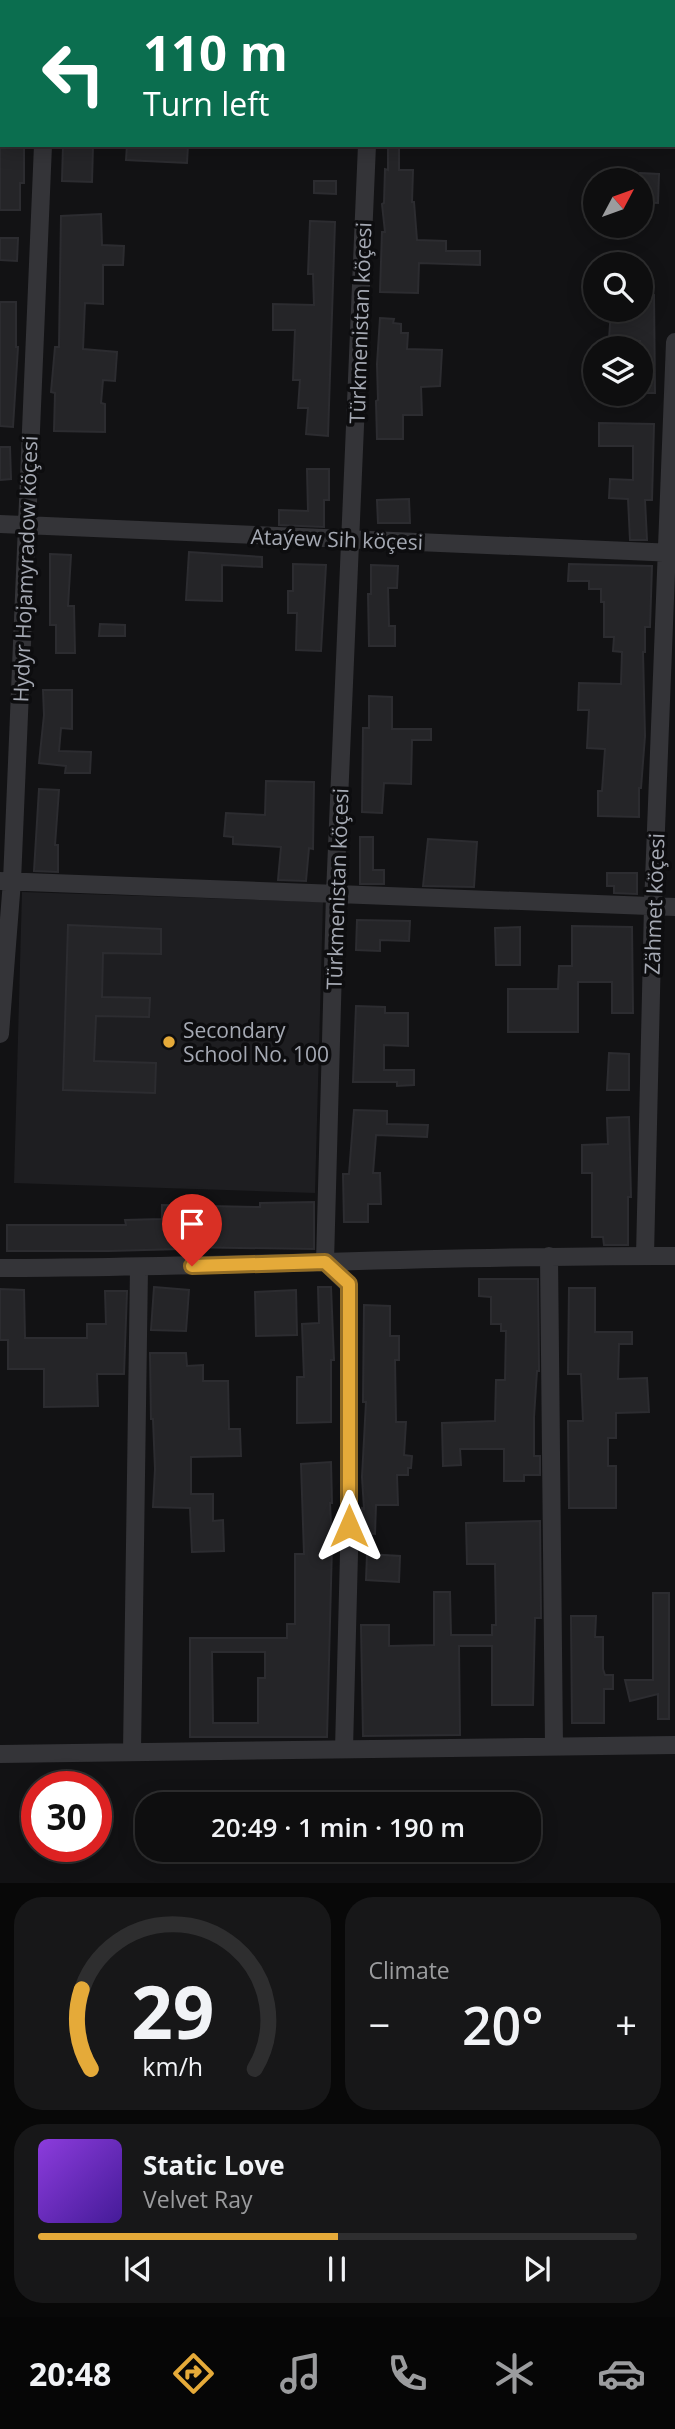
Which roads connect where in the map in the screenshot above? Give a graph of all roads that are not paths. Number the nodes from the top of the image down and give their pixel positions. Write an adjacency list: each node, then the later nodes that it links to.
1 (43, 147): 5 (street, Hydyr Hojamyradow köçesi)
2 (367, 147): 6 (street, Türkmenistan köçesi)
3 (675, 342): 7 (street, Zähmet köçesi)
4 (0, 524): 5 (street, Ataýew Sih köçesi)
5 (26, 525): 6 (street, Ataýew Sih köçesi); 8 (street, Hydyr Hojamyradow köçesi)
6 (351, 539): 7 (street, Ataýew Sih köçesi); 9 (street, Türkmenistan köçesi)
7 (671, 553): 10 (street, Zähmet köçesi)
8 (6, 881): 9 (street); 12 (street, Hydyr Hojamyradow köçesi)
9 (335, 894): 10 (street); 16 (street, Türkmenistan köçesi)
10 (653, 906): 11 (street); 14 (street, Zähmet köçesi)
11 (675, 907)
12 (0, 1034)
13 (550, 1256): 14 (street); 16 (street); 20 (street)
14 (645, 1256): 15 (street)
15 (675, 1256)
16 (325, 1262): 18 (street); 21 (street)
17 (0, 1268): 18 (street)
18 (139, 1268): 22 (street)
19 (675, 1745): 20 (street)
20 (554, 1746): 21 (street)
21 (344, 1749): 22 (street)
22 (132, 1752): 23 (street)
23 (0, 1754)

